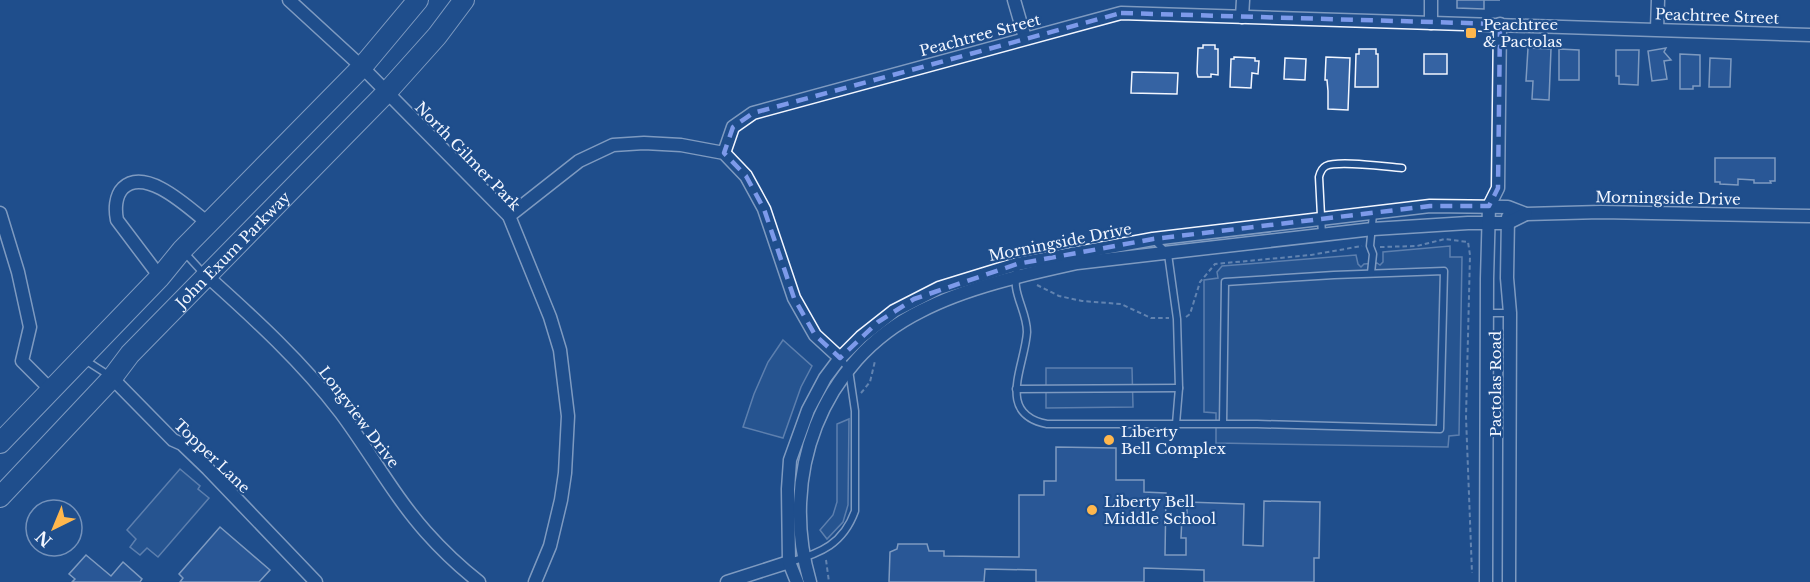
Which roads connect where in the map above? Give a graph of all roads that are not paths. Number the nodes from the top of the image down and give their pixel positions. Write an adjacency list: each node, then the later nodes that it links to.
1 (289, 0): 14 (street, North Gilmer Park)
2 (418, 0): 14 (main road)
3 (464, 0): 15 (main road, John Exum Parkway)
4 (1014, 0): 13 (street)
5 (1243, 0): 8 (street)
6 (1431, 0): 9 (street)
7 (1658, 0): 11 (street)
8 (1242, 17): 9 (street, Peachtree Street); 13 (street, Peachtree Street)
9 (1431, 23): 10 (street, Peachtree Street)
10 (1500, 24): 11 (street, Peachtree Street); 18 (street, Pactolas Road)
11 (1657, 29): 12 (street, Peachtree Street)
12 (1810, 35)
13 (1025, 38): 16 (street, Peachtree Street)
14 (362, 67): 15 (street, North Gilmer Park); 29 (main road)
15 (386, 93): 24 (street, North Gilmer Park); 37 (main road, John Exum Parkway)
16 (724, 153): 24 (street); 43 (street)
17 (1402, 168): 26 (lane)
18 (1498, 188): 19 (street, Pactolas Road); 20 (street, Pactolas Road)
19 (1489, 206): 20 (street, Morningside Drive); 22 (street, Morningside Drive); 27 (street, Pactolas Road)
20 (1508, 207): 23 (street, Morningside Drive); 28 (street, Pactolas Road)
21 (0, 213): 47 (street)
22 (1373, 214): 26 (street, Morningside Drive); 30 (lane)
23 (1526, 214): 25 (street, Morningside Drive); 28 (street, Morningside Drive)
24 (509, 216): 57 (street, North Gilmer Park)
25 (1810, 216)
26 (1320, 220): 31 (lane); 32 (street, Morningside Drive)
27 (1489, 223): 28 (street, Morningside Drive); 30 (street, Morningside Drive); 40 (street, Pactolas Road)
28 (1508, 223): 41 (street, Pactolas Road)
29 (209, 224): 33 (main road); 38 (street)
30 (1372, 230): 31 (street, Morningside Drive); 36 (lane)
31 (1322, 235): 34 (street, Morningside Drive)
32 (1153, 239): 34 (lane); 35 (street, Morningside Drive)
33 (182, 250): 37 (lane); 38 (main road)
34 (1168, 254): 39 (street, Morningside Drive); 46 (lane)
35 (1017, 264): 39 (lane); 43 (street, Morningside Drive)
36 (1371, 273): 50 (lane); 50 (lane)
37 (207, 276): 45 (main road, John Exum Parkway); 56 (street, Longview Drive)
38 (160, 277): 42 (main road)
39 (1016, 278): 44 (street, Morningside Drive); 48 (lane)
40 (1486, 313): 41 (lane); 61 (street, Pactolas Road)
41 (1510, 313): 62 (street, Pactolas Road)
42 (82, 358): 45 (lane); 47 (main road)
43 (840, 358): 44 (lane); 54 (street, Morningside Drive)
44 (849, 370): 53 (street, Morningside Drive); 53 (lane)
45 (112, 378): 52 (main road, John Exum Parkway); 55 (street, Topper Lane)
46 (1179, 388): 48 (lane); 49 (lane)
47 (50, 389): 51 (main road)
48 (1016, 389): 49 (lane)
49 (1176, 424): 50 (lane)
50 (1223, 424)
51 (0, 443)
52 (0, 497)
53 (803, 558): 54 (lane); 60 (street, Morningside Drive)
54 (789, 562): 58 (street); 59 (street)
55 (316, 582)
56 (479, 582)
57 (535, 582)
58 (727, 582)
59 (797, 582)
60 (810, 582)
61 (1486, 582)
62 (1509, 582)

